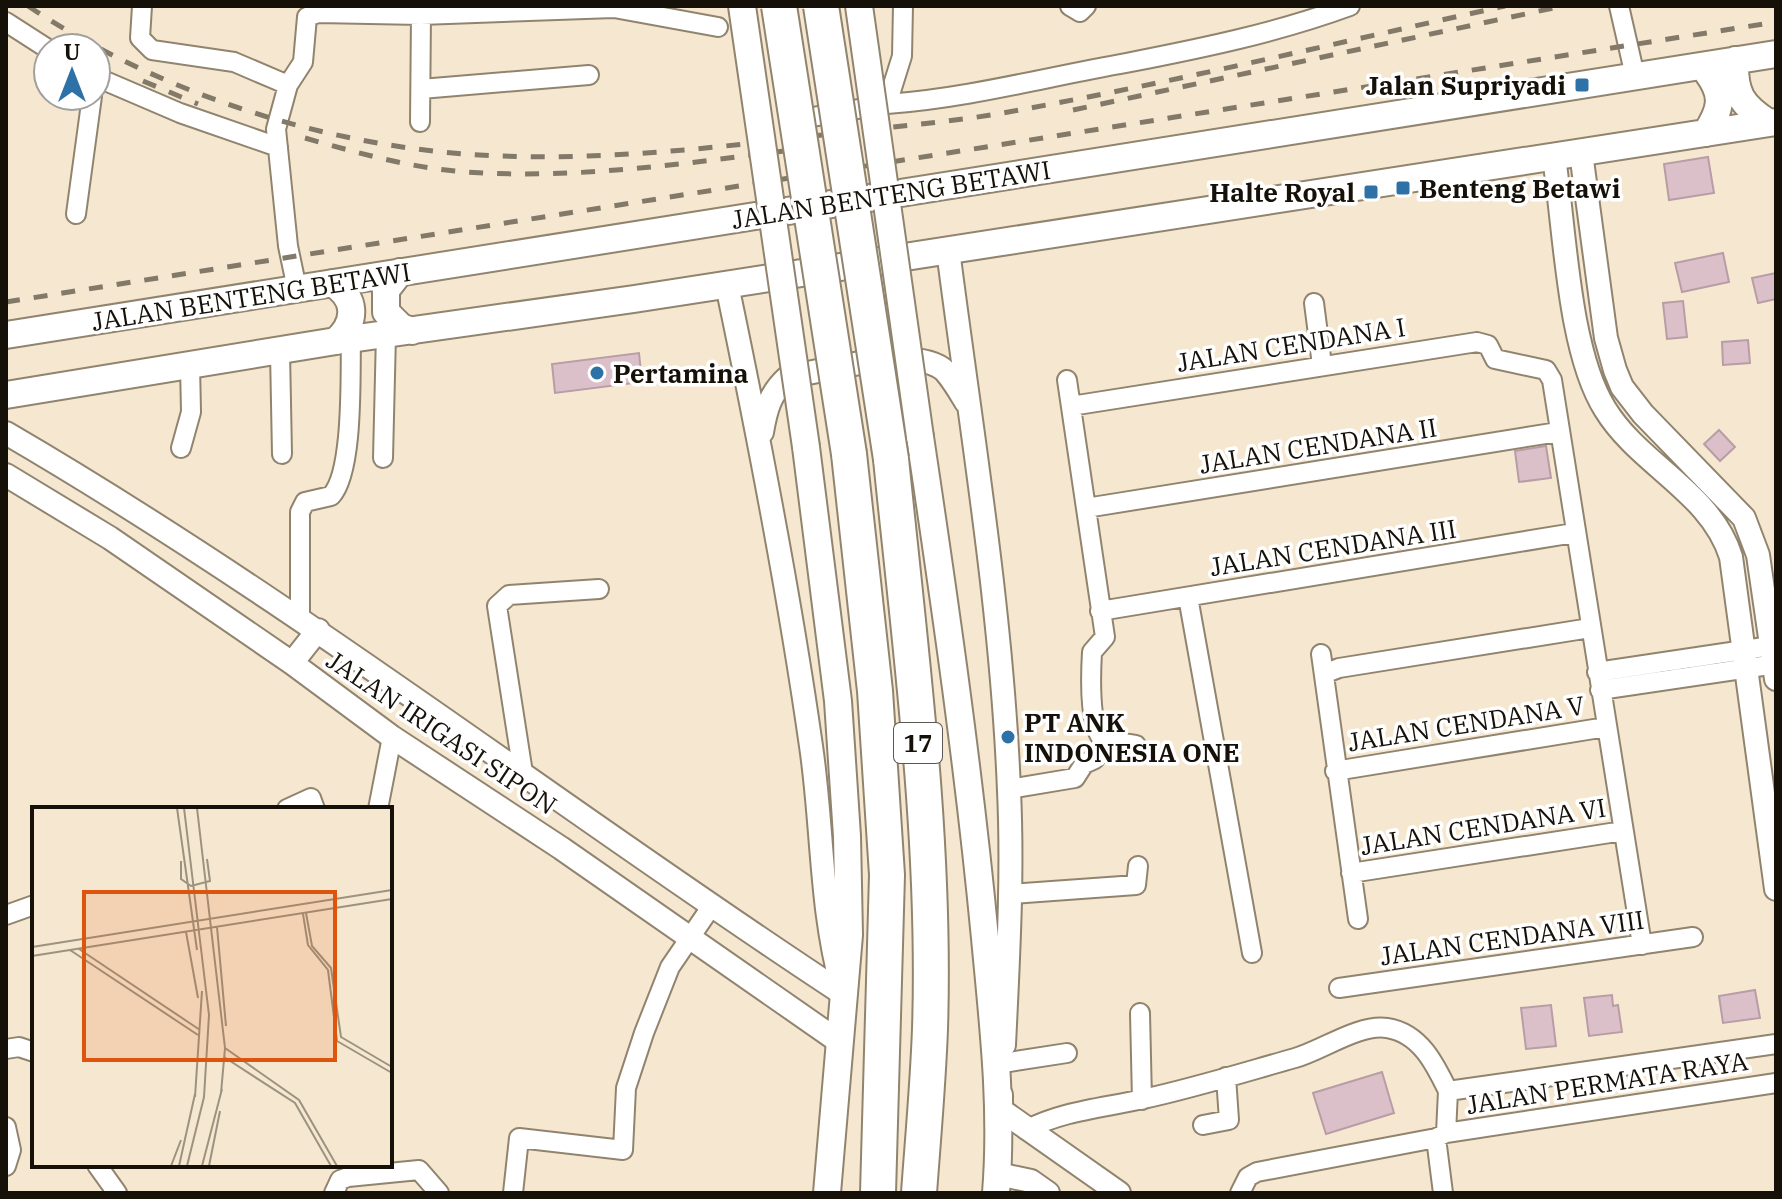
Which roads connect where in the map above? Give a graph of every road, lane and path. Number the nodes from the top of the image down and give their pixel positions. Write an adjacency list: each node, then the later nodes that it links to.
1 (142, 6): 23 (street)
2 (742, 6): 100 (main road, bridge)
3 (779, 6): 125 (highway, 17, bridge)
4 (821, 6): 126 (highway, 17, bridge)
5 (859, 6): 112 (main road, bridge)
6 (903, 6): 25 (street)
7 (1070, 6): 8 (street)
8 (1086, 6)
9 (1619, 6): 21 (street)
10 (614, 7): 13 (street); 15 (street)
11 (1347, 7): 25 (street)
12 (301, 12): 13 (street); 23 (street)
13 (421, 15): 24 (street)
14 (6, 22): 16 (street)
15 (718, 27)
16 (32, 39)
17 (1776, 54): 18 (main road, JALAN BENTENG BETAWI)
18 (1735, 60): 19 (main road, JALAN BENTENG BETAWI); 29 (main road)
19 (1702, 65): 21 (main road, JALAN BENTENG BETAWI); 30 (main road)
20 (589, 75): 24 (street)
21 (1635, 76): 38 (main road, JALAN BENTENG BETAWI)
22 (112, 84): 31 (street)
23 (288, 85): 31 (street)
24 (421, 89): 28 (street)
25 (887, 104): 27 (street)
26 (90, 112): 34 (street)
27 (801, 119)
28 (420, 122)
29 (1772, 122): 30 (main road)
30 (1706, 133): 32 (main road)
31 (278, 147): 41 (street)
32 (1581, 153): 33 (main road); 35 (street)
33 (1554, 158): 36 (street); 37 (main road)
34 (76, 214)
35 (1591, 225): 36 (street); 63 (street)
36 (1565, 230): 64 (street)
37 (948, 250): 40 (main road); 52 (street)
38 (400, 272): 39 (main road, JALAN BENTENG BETAWI); 43 (main road)
39 (332, 283): 41 (main road, JALAN BENTENG BETAWI); 46 (main road)
40 (727, 285): 43 (main road); 56 (street)
41 (297, 289): 45 (main road, JALAN BENTENG BETAWI)
42 (1314, 303): 49 (street)
43 (412, 331): 44 (main road)
44 (386, 334): 46 (main road); 59 (street)
45 (6, 335)
46 (343, 340): 47 (main road); 68 (street)
47 (280, 352): 48 (main road); 58 (street)
48 (190, 365): 51 (main road); 57 (street)
49 (1322, 365): 53 (street, JALAN CENDANA I); 54 (street, JALAN CENDANA I)
50 (1067, 380): 53 (street)
51 (6, 395)
52 (968, 404): 56 (street); 82 (street)
53 (1071, 406): 61 (street)
54 (1558, 432): 61 (street, JALAN CENDANA II); 62 (street)
55 (6, 433): 68 (street, JALAN IRIGASI SIPON)
56 (760, 445): 100 (street)
57 (181, 448)
58 (282, 454)
59 (383, 458)
60 (6, 475): 71 (street, JALAN IRIGASI SIPON)
61 (1086, 508): 67 (street)
62 (1574, 533): 66 (street, JALAN CENDANA III); 69 (street)
63 (1758, 555): 64 (street); 73 (street)
64 (1731, 557): 72 (street)
65 (599, 589): 81 (street)
66 (1188, 597): 67 (street, JALAN CENDANA III); 98 (street)
67 (1100, 611): 78 (street)
68 (310, 628): 71 (street); 81 (street, JALAN IRIGASI SIPON)
69 (1590, 628): 74 (street); 75 (street)
70 (1321, 654): 74 (street)
71 (295, 659): 77 (street, JALAN IRIGASI SIPON)
72 (1745, 659): 73 (street); 75 (street); 89 (street)
73 (1774, 664)
74 (1324, 674): 80 (street)
75 (1598, 681): 76 (street)
76 (1606, 727): 80 (street, JALAN CENDANA V); 86 (street)
77 (392, 737): 85 (street); 95 (street, JALAN IRIGASI SIPON)
78 (1136, 745)
79 (1095, 759): 82 (street)
80 (1335, 771): 88 (street)
81 (523, 773): 92 (street, JALAN IRIGASI SIPON)
82 (1009, 789): 90 (street)
83 (291, 807): 84 (street)
84 (314, 807)
85 (378, 807)
86 (1623, 831): 88 (street, JALAN CENDANA VI); 97 (street)
87 (1138, 866): 90 (street)
88 (1351, 873): 94 (street)
89 (1776, 889)
90 (1011, 894): 107 (street)
91 (32, 906): 93 (street)
92 (710, 908): 95 (street); 100 (street, JALAN IRIGASI SIPON)
93 (6, 915)
94 (1358, 919)
95 (689, 936): 102 (street, JALAN IRIGASI SIPON); 123 (street)
96 (1693, 937): 97 (street, JALAN CENDANA VIII)
97 (1642, 945): 99 (street, JALAN CENDANA VIII)
98 (1252, 953)
99 (1339, 988)
100 (842, 993): 102 (main road)
101 (1140, 1013): 111 (street)
102 (841, 1040): 124 (main road)
103 (1776, 1044): 110 (street)
104 (6, 1049): 105 (street)
105 (32, 1051)
106 (1067, 1053): 107 (street)
107 (1003, 1063): 112 (street)
108 (1226, 1077): 110 (street); 111 (street); 113 (street)
109 (1776, 1083): 116 (street, JALAN PERMATA RAYA)
110 (1448, 1091): 116 (street)
111 (1142, 1100): 115 (street)
112 (1001, 1115): 115 (street); 119 (main road)
113 (1203, 1125)
114 (6, 1127): 117 (street)
115 (1026, 1130): 128 (street)
116 (1441, 1136): 129 (street, JALAN PERMATA RAYA); 130 (street)
117 (6, 1166)
118 (98, 1167): 120 (street)
119 (998, 1175): 127 (street)
120 (117, 1193)
121 (334, 1193): 122 (street)
122 (439, 1193)
123 (513, 1193)
124 (827, 1193)
125 (878, 1193)
126 (919, 1193)
127 (1048, 1193)
128 (1119, 1193)
129 (1240, 1193)
130 (1443, 1193)

